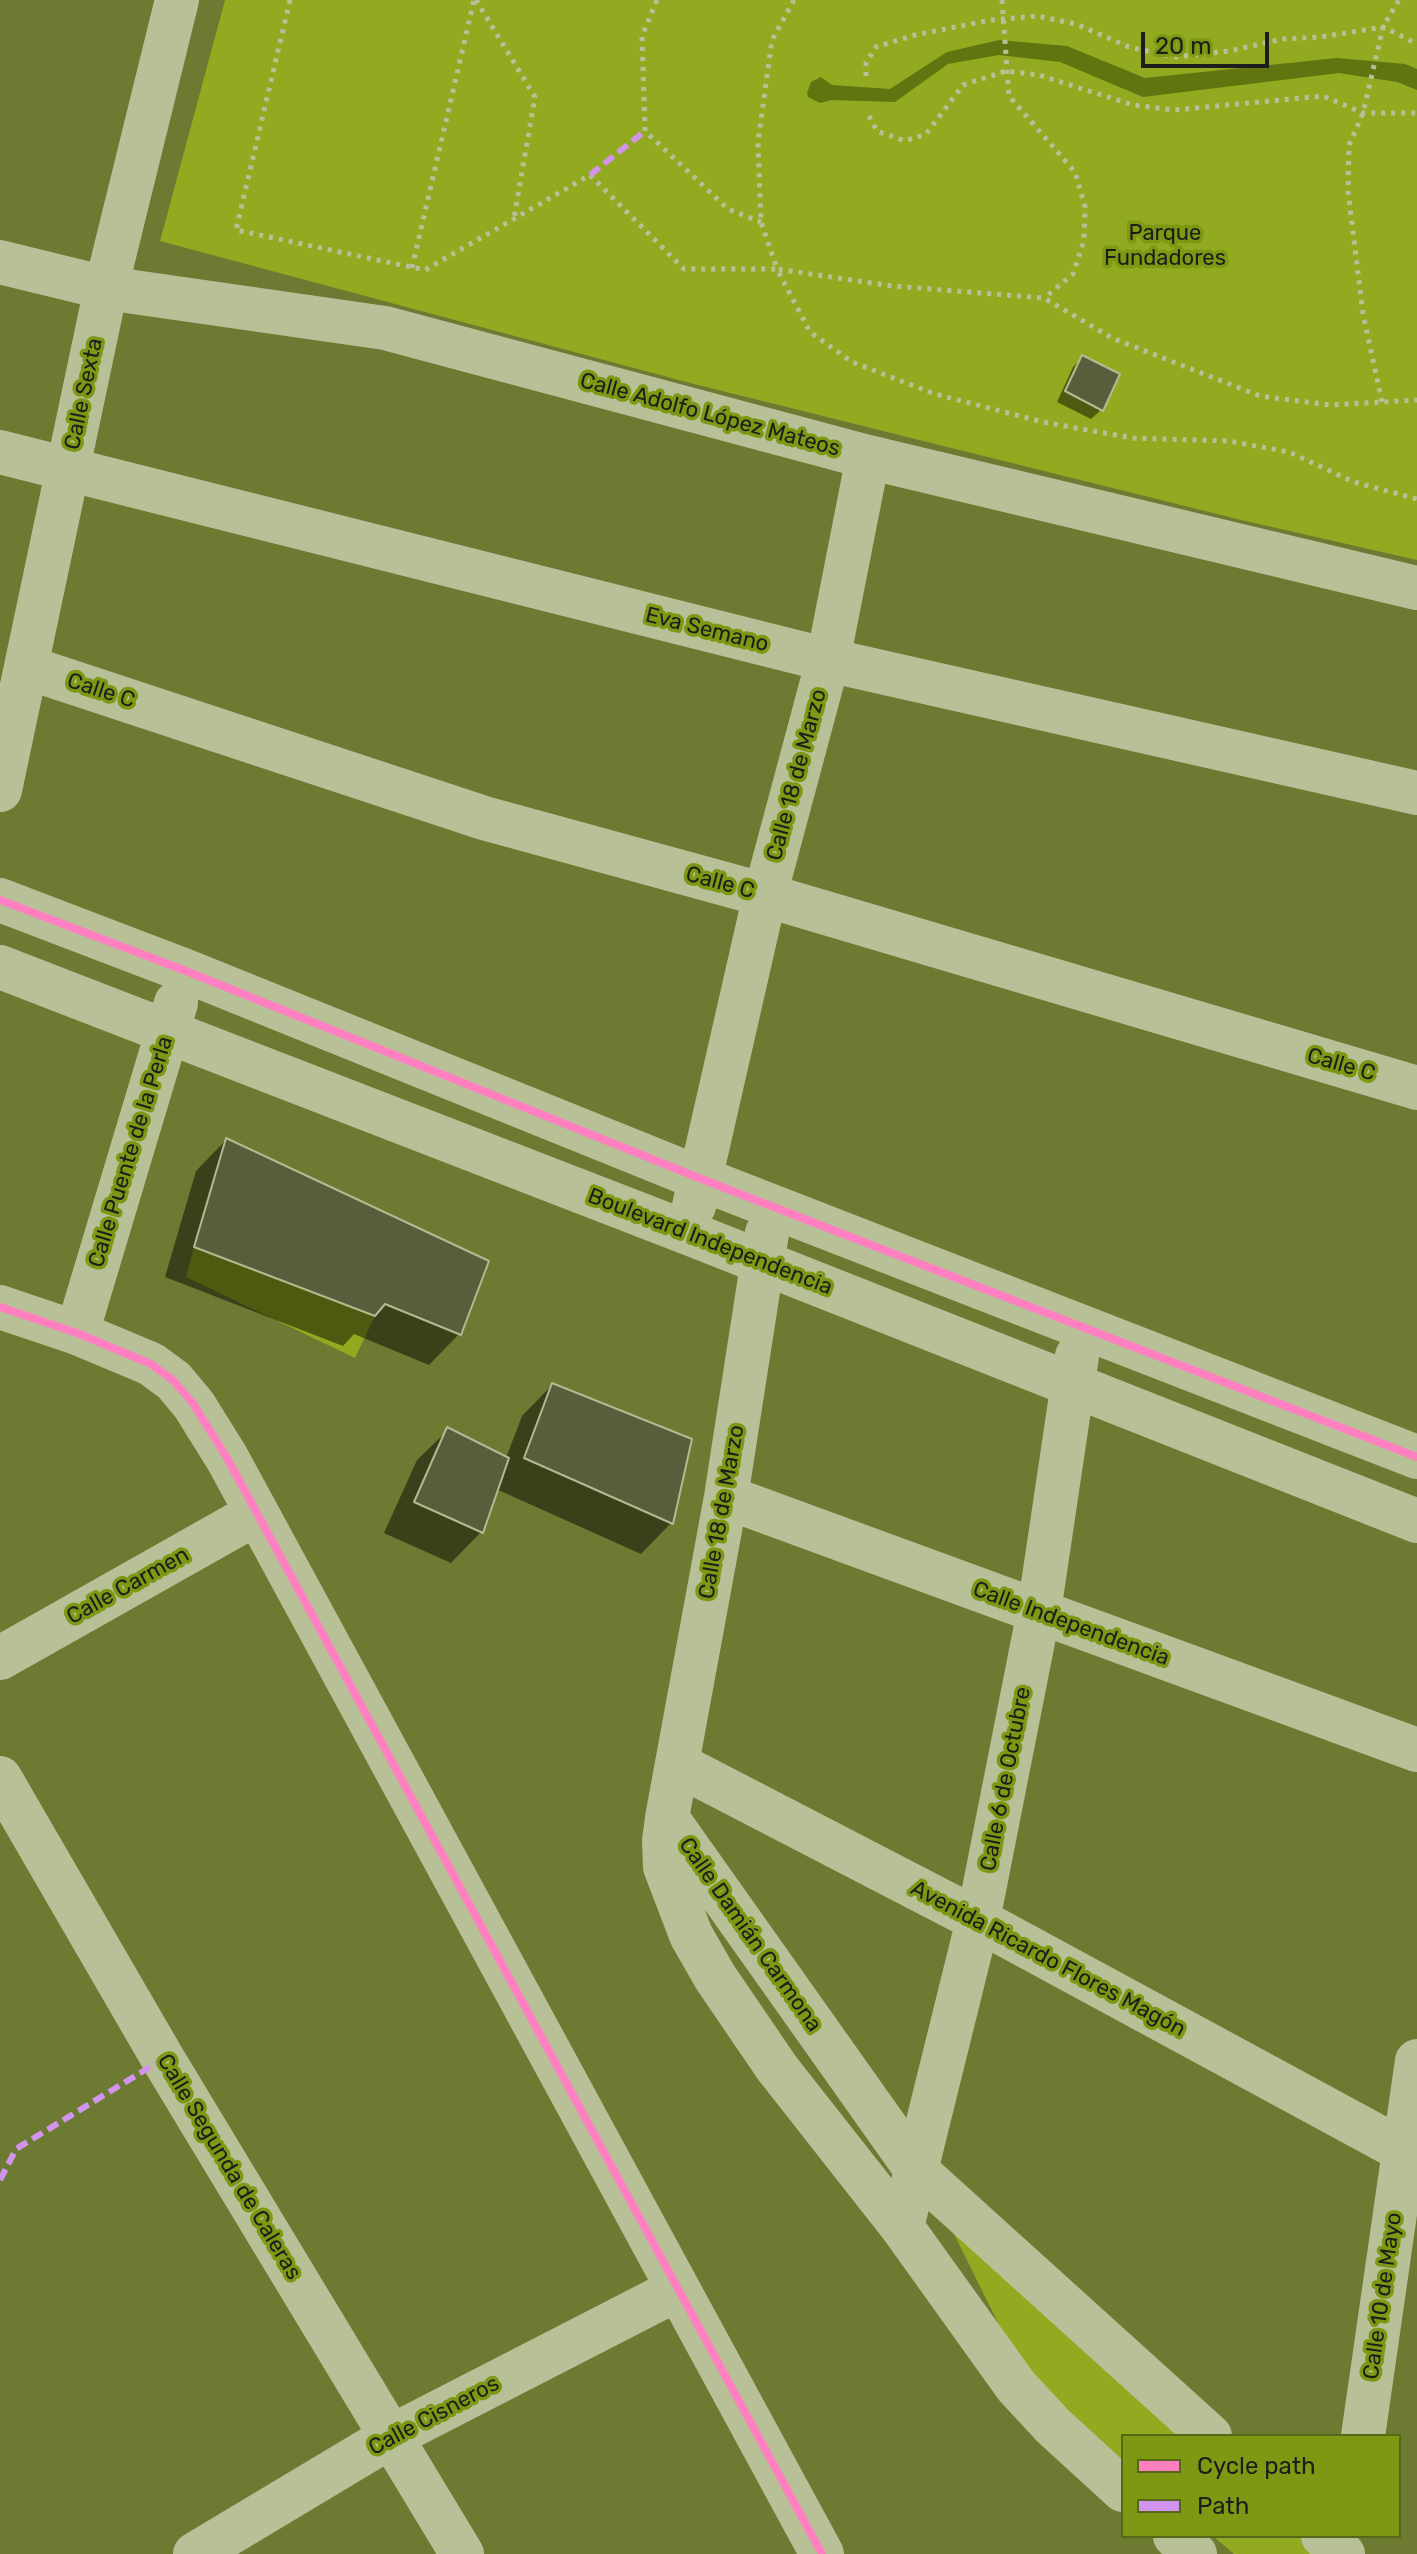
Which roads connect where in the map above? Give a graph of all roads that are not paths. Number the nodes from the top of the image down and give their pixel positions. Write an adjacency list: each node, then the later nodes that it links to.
1 (177, 0): 3 (street, Calle Sexta)
2 (0, 262): 3 (street, Calle Adolfo López Mateos)
3 (106, 288): 5 (street, Calle Adolfo López Mateos); 6 (street, Calle Sexta)
4 (0, 452): 6 (street, Eva Semano)
5 (868, 457): 7 (street, Calle Adolfo López Mateos); 8 (street, Calle 18 de Marzo)
6 (68, 469): 8 (street, Eva Semano); 9 (street, Calle Sexta)
7 (1417, 588)
8 (828, 660): 11 (street, Eva Semano); 12 (street, Calle 18 de Marzo)
9 (26, 667): 10 (street, Calle Sexta); 12 (street, Calle C)
10 (0, 790)
11 (1417, 793)
12 (765, 895): 17 (street, Calle C); 18 (street, Calle 18 de Marzo)
13 (0, 900): 15 (street)
14 (0, 967): 16 (street, Boulevard Independencia)
15 (186, 971): 16 (street, Calle Puente de la Perla); 18 (street)
16 (168, 1030): 20 (street, Boulevard Independencia); 24 (street, Calle Puente de la Perla)
17 (1417, 1088)
18 (699, 1178): 19 (street); 20 (street, Calle 18 de Marzo)
19 (773, 1207): 21 (street, Calle 18 de Marzo); 23 (street)
20 (688, 1233): 21 (street, Boulevard Independencia)
21 (761, 1261): 25 (street, Boulevard Independencia); 27 (street, Calle 18 de Marzo)
22 (0, 1307): 24 (street)
23 (1081, 1326): 25 (street, Calle 6 de Octubre); 26 (street)
24 (77, 1333): 28 (street)
25 (1073, 1385): 29 (street, Boulevard Independencia); 30 (street, Calle 6 de Octubre)
26 (1417, 1457)
27 (726, 1497): 30 (street, Calle Independencia); 33 (street, Calle 18 de Marzo)
28 (257, 1513): 31 (street, Calle Carmen); 41 (street)
29 (1417, 1521)
30 (1039, 1611): 32 (street, Calle Independencia); 36 (street, Calle 6 de Octubre)
31 (0, 1658)
32 (1417, 1750)
33 (677, 1764): 35 (street, Calle 18 de Marzo); 36 (street, Avenida Ricardo Flores Magón)
34 (0, 1778): 44 (street, Calle Segunda de Caleras)
35 (667, 1818): 39 (street, Calle Damián Carmona); 40 (street, Calle Damián Carmona)
36 (978, 1920): 38 (street, Avenida Ricardo Flores Magón); 39 (street, Calle 6 de Octubre)
37 (1417, 2061): 38 (street, Calle 10 de Mayo)
38 (1411, 2155): 43 (street, Calle 10 de Mayo)
39 (917, 2171): 40 (street, Calle 6 de Octubre); 42 (street, Calle Damián Carmona)
40 (902, 2227): 45 (street, Calle Damián Carmona)
41 (678, 2289): 44 (street, Calle Cisneros); 50 (street)
42 (1208, 2434)
43 (1363, 2434)
44 (392, 2436): 48 (street, Calle Cisneros); 49 (street, Calle Segunda de Caleras)
45 (1121, 2488)
46 (1177, 2538): 51 (street)
47 (1325, 2538): 52 (street)
48 (195, 2554)
49 (462, 2554)
50 (822, 2554)
51 (1195, 2554)
52 (1344, 2554)

